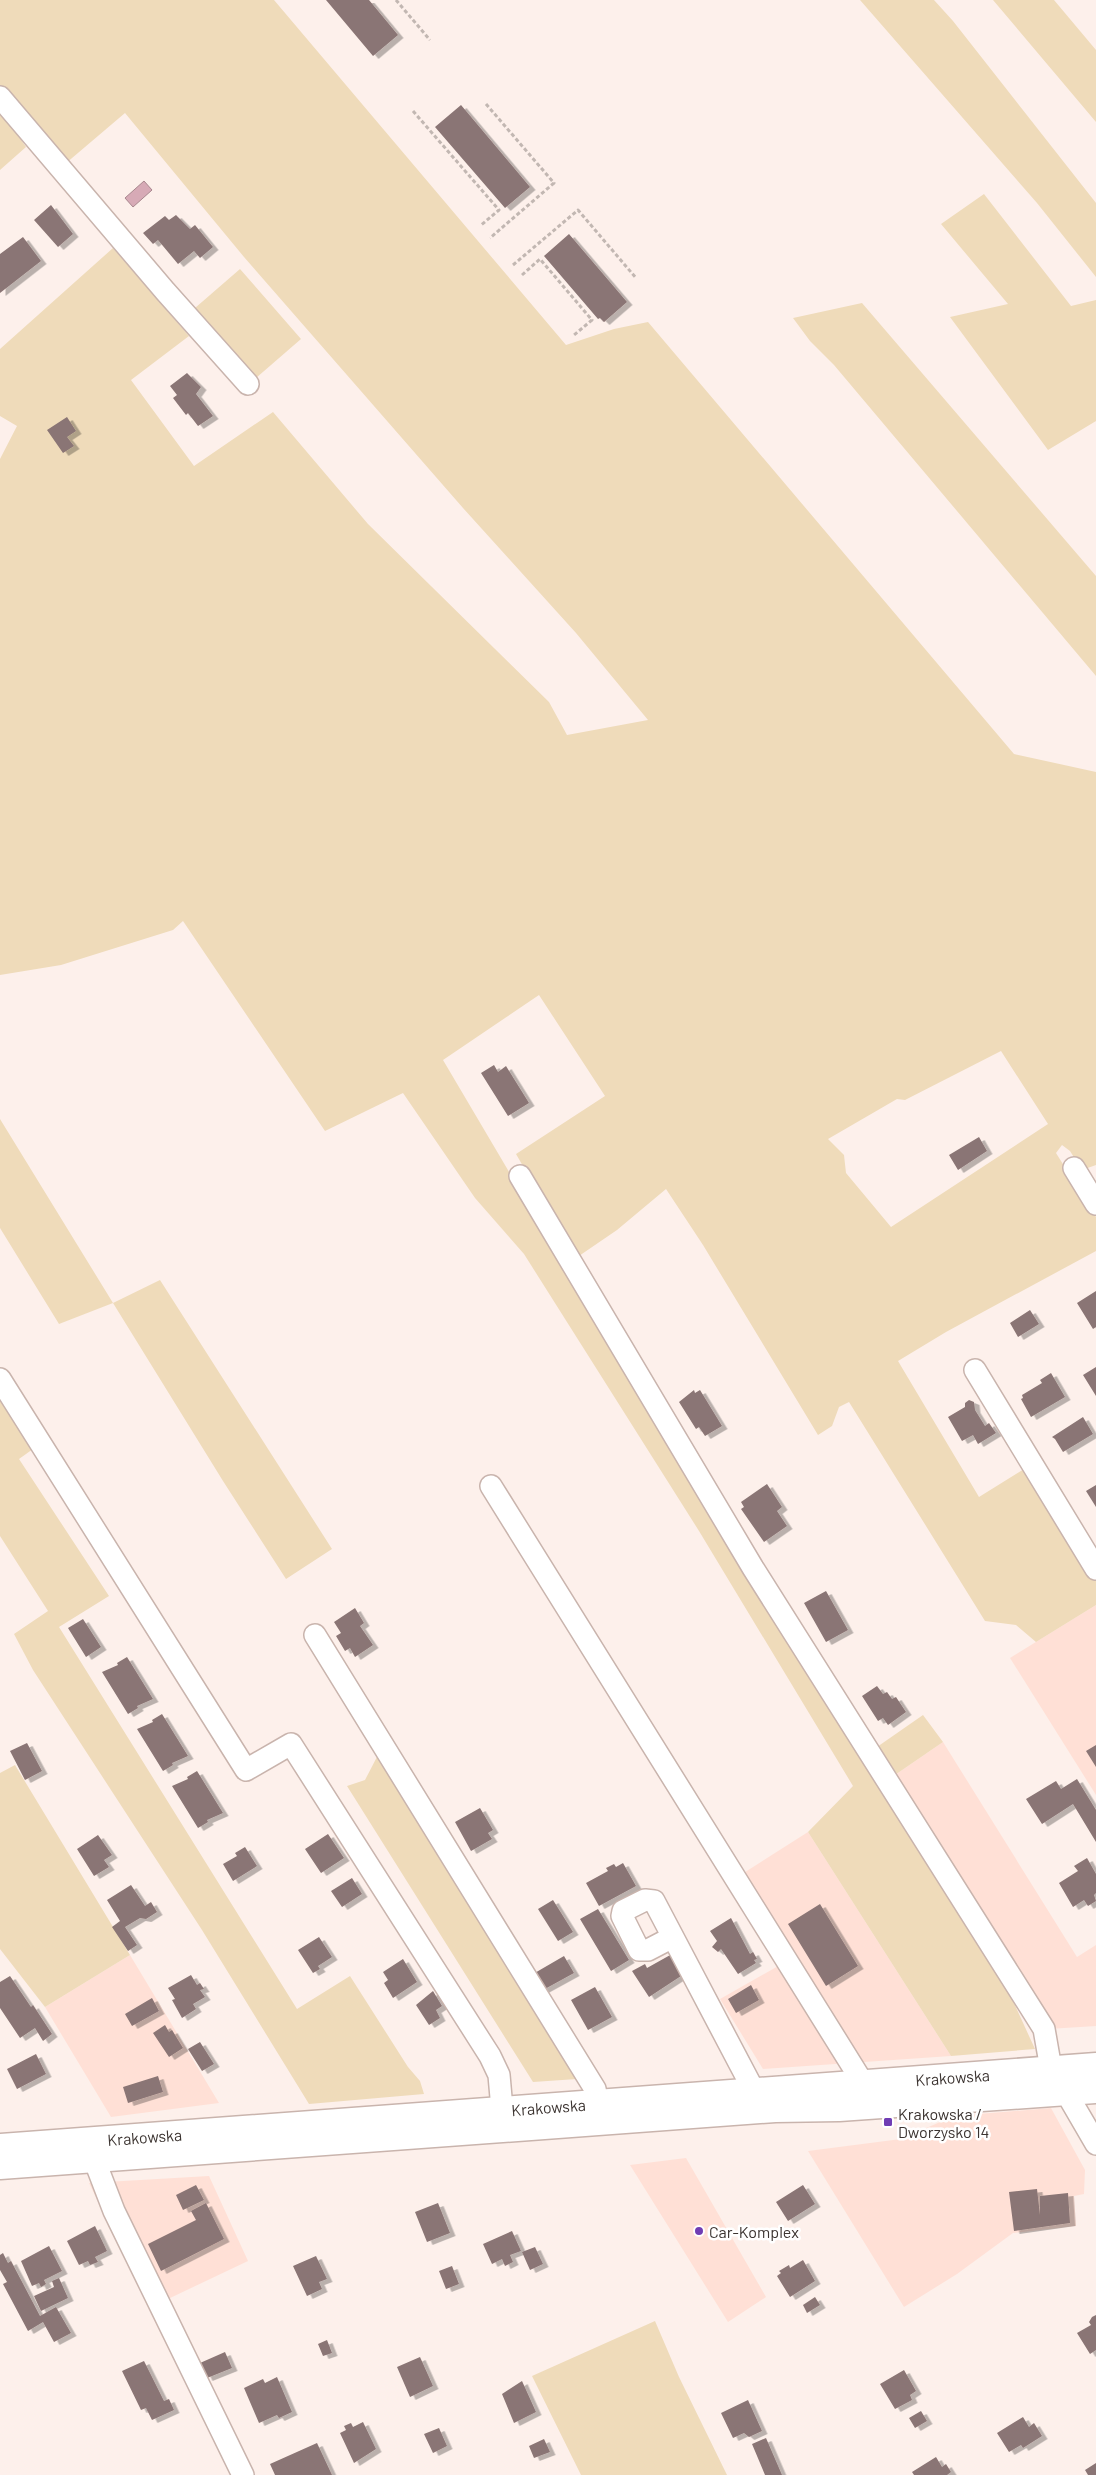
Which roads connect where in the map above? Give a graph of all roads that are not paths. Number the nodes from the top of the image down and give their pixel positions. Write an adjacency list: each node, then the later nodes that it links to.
1 (0, 97): 2 (street)
2 (248, 384)
3 (1074, 1168): 5 (street)
4 (520, 1176): 13 (street)
5 (1096, 1204)
6 (975, 1370): 9 (street)
7 (0, 1379): 18 (street)
8 (491, 1486): 14 (street)
9 (1096, 1569)
10 (315, 1635): 17 (street)
11 (673, 1937): 16 (street)
12 (1096, 2066): 13 (main road, Krakowska)
13 (1063, 2076): 14 (main road, Krakowska); 15 (main road, Krakowska); 19 (street); 21 (main road, Krakowska)
14 (863, 2083): 16 (main road, Krakowska)
15 (1096, 2090)
16 (754, 2091): 17 (main road, Krakowska)
17 (598, 2103): 18 (main road, Krakowska)
18 (502, 2109): 20 (main road, Krakowska)
19 (1096, 2144)
20 (0, 2147)
21 (94, 2159): 22 (main road, Krakowska); 23 (street)
22 (0, 2166)
23 (243, 2475)

